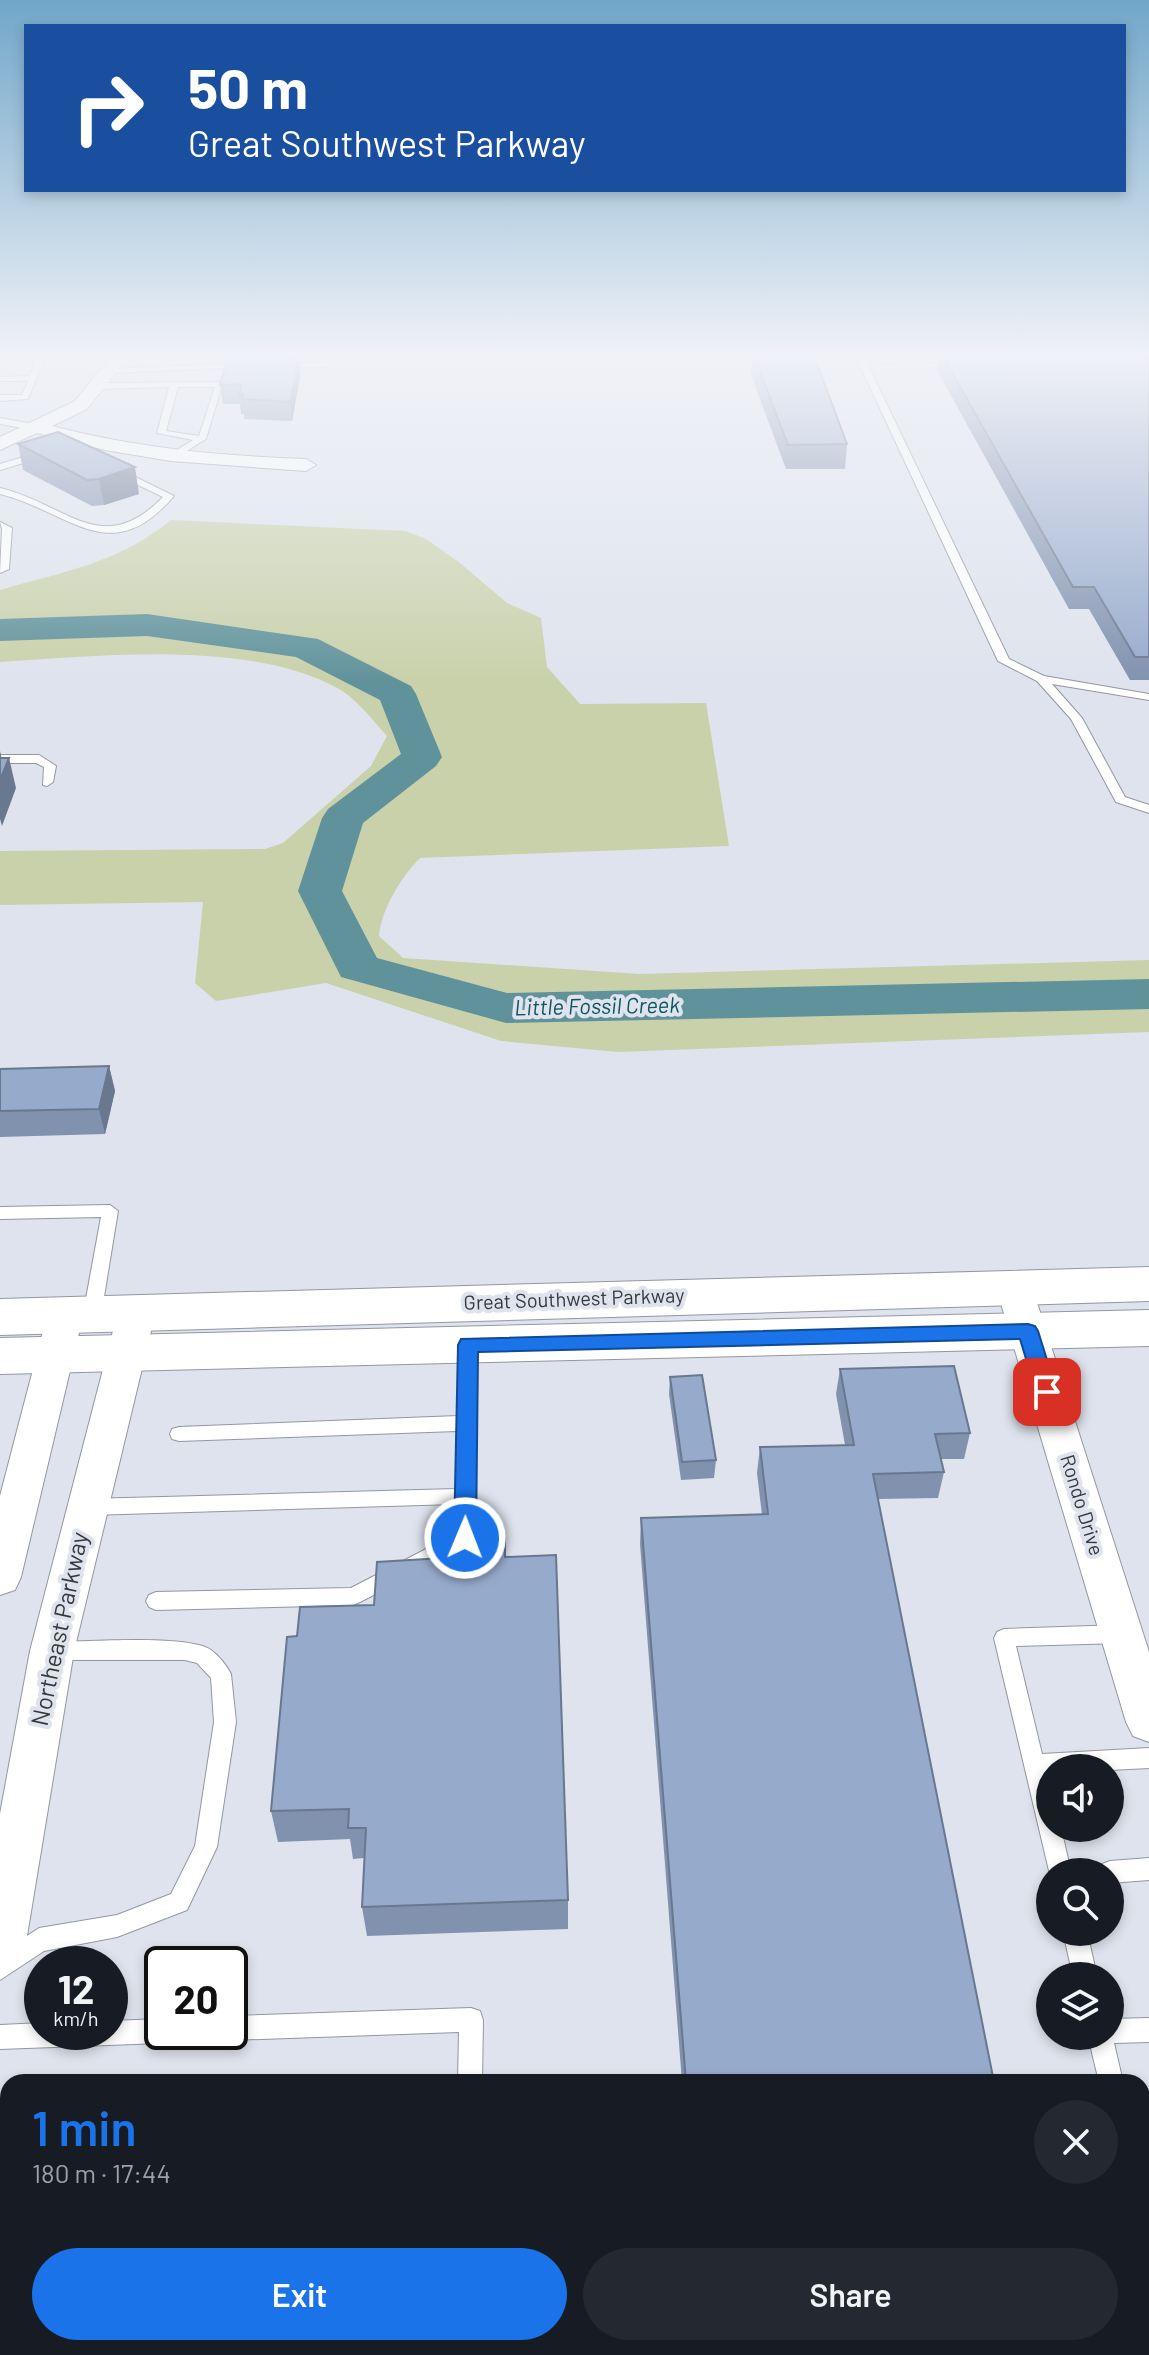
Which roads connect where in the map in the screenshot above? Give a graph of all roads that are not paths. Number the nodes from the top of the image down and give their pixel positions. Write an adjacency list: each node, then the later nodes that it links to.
1 (271, 463): 4 (street)
2 (910, 463): 8 (lane)
3 (103, 465): 5 (lane)
4 (306, 465)
5 (0, 491)
6 (0, 525): 7 (lane)
7 (0, 570)
8 (1041, 679): 9 (lane); 12 (lane)
9 (1149, 697)
10 (0, 759): 11 (lane)
11 (47, 782)
12 (1149, 809)
13 (0, 1213): 18 (lane)
14 (1149, 1284): 15 (street, Great Southwest Parkway)
15 (1021, 1309): 17 (street, Great Southwest Parkway); 18 (street, Great Southwest Parkway); 19 (street, Great Southwest Parkway); 27 (street, Rondo Drive)
16 (0, 1317): 18 (street, Great Southwest Parkway)
17 (1149, 1328)
18 (96, 1330): 19 (street, Great Southwest Parkway); 20 (street, Great Southwest Parkway); 24 (street, Northeast Parkway); 25 (street)
19 (468, 1345): 21 (lane)
20 (0, 1356)
21 (467, 1423): 22 (lane); 23 (lane)
22 (179, 1434)
23 (466, 1496): 24 (lane); 26 (lane)
24 (87, 1507): 28 (street, Northeast Parkway)
25 (0, 1577)
26 (156, 1601)
27 (1122, 1634): 29 (street, Rondo Drive); 31 (lane)
28 (52, 1651): 35 (street, Northeast Parkway); 36 (lane)
29 (1146, 1702)
30 (1149, 1758): 31 (lane)
31 (1035, 1764): 32 (lane)
32 (1057, 1858)
33 (1149, 1869): 34 (lane)
34 (1124, 1871)
35 (0, 1948)
36 (0, 1968)
37 (248, 2027): 43 (lane)
38 (1149, 2030): 39 (lane)
39 (1124, 2031)
40 (144, 2032): 41 (lane)
41 (0, 2037)
42 (1103, 2050): 44 (lane)
43 (470, 2074)
44 (1109, 2074)

